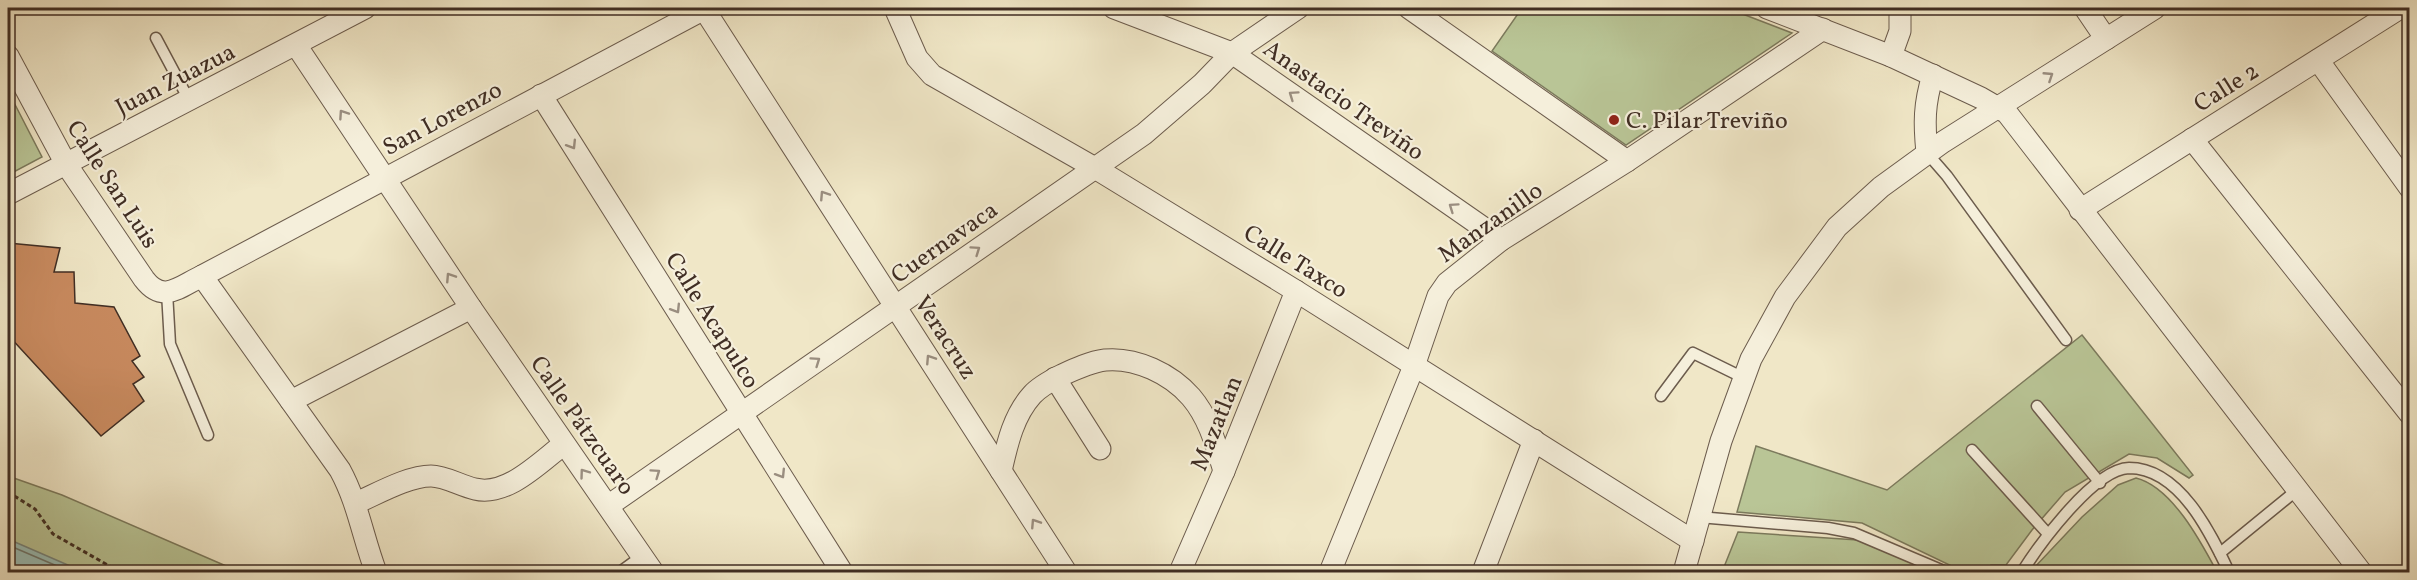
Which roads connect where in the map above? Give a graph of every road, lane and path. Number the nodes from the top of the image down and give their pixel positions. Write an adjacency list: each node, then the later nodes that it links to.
1 (365, 8): 15 (street, Juan Zuazua)
2 (705, 8): 21 (street, San Lorenzo); 37 (street, Veracruz, one-way to 2)
3 (895, 8): 28 (street, Calle Taxco)
4 (1114, 8): 16 (street, Anastacio Treviño)
5 (1298, 8): 16 (street, Cuernavaca)
6 (1409, 8): 26 (street)
7 (1767, 8): 12 (street)
8 (1900, 8): 18 (street)
9 (2085, 8): 14 (street)
10 (2155, 8): 14 (street)
11 (2400, 8): 19 (street, Calle 2)
12 (1823, 29): 18 (street); 26 (street, Manzanillo)
13 (156, 38): 22 (lane)
14 (2106, 39): 23 (street, one-way to 14)
15 (296, 45): 22 (street, Juan Zuazua); 29 (street, Calle Pátzcuaro, one-way to 15)
16 (1232, 53): 28 (street, Cuernavaca); 33 (street, Anastacio Treviño, one-way to 16)
17 (8, 56): 27 (street, Calle San Luis)
18 (1891, 56): 20 (street)
19 (2318, 60): 24 (street, Calle 2); 30 (street)
20 (1933, 75): 23 (street); 25 (street)
21 (541, 95): 29 (street, San Lorenzo); 46 (street, Calle Acapulco, one-way to 46)
22 (189, 100): 27 (street, Juan Zuazua)
23 (2000, 107): 25 (street); 32 (street)
24 (2192, 139): 32 (street, Calle 2); 47 (street)
25 (1927, 153): 39 (lane); 42 (street)
26 (1627, 161): 33 (street, Manzanillo)
27 (66, 164): 31 (street, Juan Zuazua); 36 (street, Calle San Luis)
28 (1095, 168): 35 (street, Calle Taxco); 37 (street, Cuernavaca, one-way to 28)
29 (385, 177): 34 (street, San Lorenzo); 38 (street, Calle Pátzcuaro, one-way to 29)
30 (2409, 188)
31 (8, 194)
32 (2080, 210): 56 (street)
33 (1501, 240): 40 (street, Manzanillo)
34 (202, 276): 36 (street); 44 (street)
35 (1296, 291): 40 (street, Calle Taxco); 54 (street, Mazatlan)
36 (167, 292): 48 (lane)
37 (896, 306): 46 (street, Cuernavaca, one-way to 37); 53 (street, Veracruz, one-way to 37)
38 (471, 308): 44 (street); 50 (street, Calle Pátzcuaro)
39 (2066, 340)
40 (1414, 366): 49 (street, Calle Taxco); 71 (street, Manzanillo)
41 (1055, 378): 51 (street); 53 (street); 54 (street)
42 (1744, 378): 43 (lane); 60 (street)
43 (1661, 396)
44 (291, 401): 58 (street)
45 (2037, 406): 55 (lane)
46 (742, 412): 59 (street, Cuernavaca, one-way to 46); 68 (street, Calle Acapulco, one-way to 68)
47 (2409, 414)
48 (208, 435)
49 (1534, 440): 62 (street, Calle Taxco); 72 (street)
50 (564, 444): 58 (street); 59 (street, Calle Pátzcuaro, one-way to 50)
51 (1100, 449)
52 (1972, 450): 61 (lane)
53 (1001, 471): 69 (street, Veracruz, one-way to 53)
54 (1224, 471): 70 (street, Mazatlan)
55 (2100, 483): 61 (lane); 63 (lane)
56 (2297, 490): 63 (lane); 77 (street)
57 (8, 492): 65 (path)
58 (356, 503): 66 (street)
59 (608, 506): 64 (street, Calle Pátzcuaro)
60 (1699, 517): 62 (street); 74 (lane)
61 (2048, 534): 75 (lane)
62 (1693, 541): 73 (street)
63 (2220, 553): 76 (lane)
64 (648, 564): 67 (lane)
65 (120, 573)
66 (376, 573)
67 (620, 573)
68 (842, 573)
69 (1066, 573)
70 (1180, 573)
71 (1330, 573)
72 (1483, 573)
73 (1684, 573)
74 (1946, 573)
75 (2022, 573)
76 (2229, 573)
77 (2361, 573)

